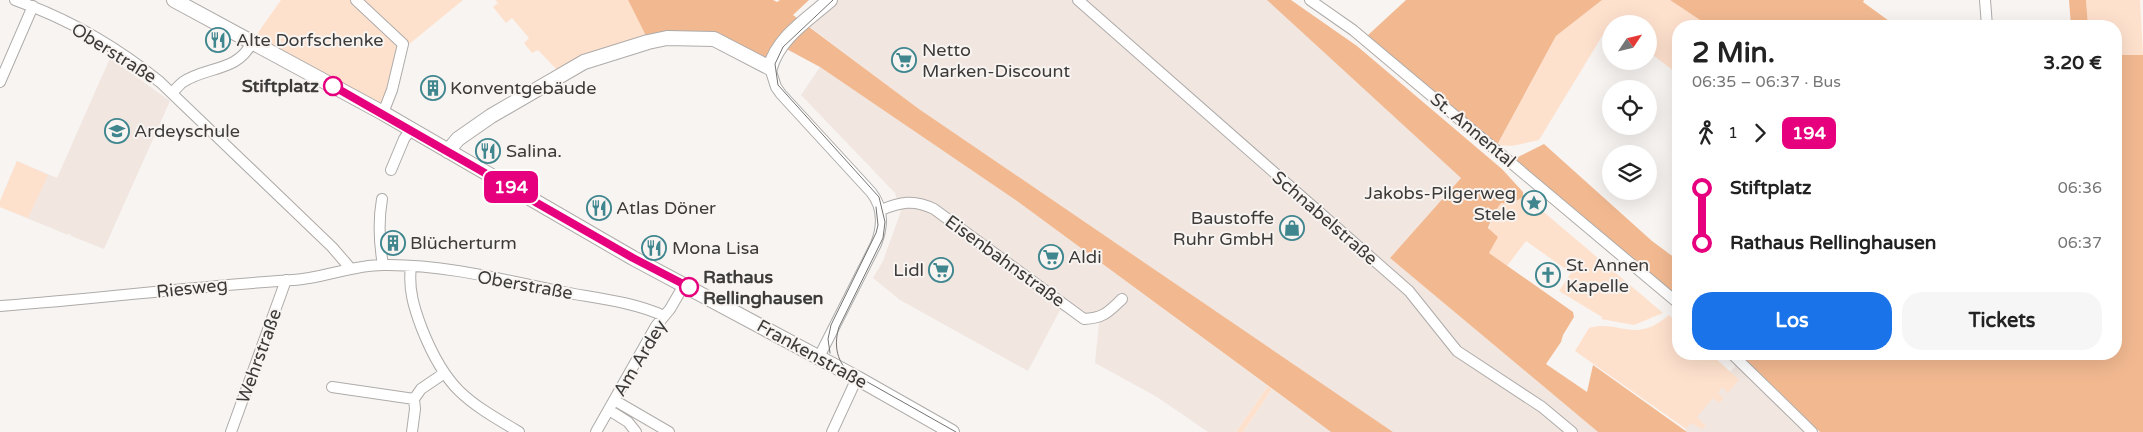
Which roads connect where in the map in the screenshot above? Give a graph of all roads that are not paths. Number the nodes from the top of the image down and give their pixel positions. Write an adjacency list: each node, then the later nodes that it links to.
1 (15, 0): 8 (street, Oberstraße)
2 (174, 0): 10 (main road, Frankenstraße)
3 (356, 0): 14 (street)
4 (830, 0): 11 (main road)
5 (1078, 0): 45 (street, Schnabelstraße)
6 (1310, 0): 25 (street, St. Annental)
7 (1985, 0): 9 (street)
8 (33, 6): 12 (street); 13 (street, Oberstraße)
9 (1987, 20)
10 (252, 42): 13 (street); 14 (main road, Frankenstraße)
11 (770, 68): 16 (main road); 19 (street)
12 (0, 82)
13 (172, 93): 22 (street, Oberstraße)
14 (383, 113): 15 (main road, Frankenstraße)
15 (411, 129): 16 (main road, Frankenstraße); 17 (street)
16 (448, 151): 24 (main road, Frankenstraße)
17 (391, 170)
18 (382, 199): 20 (street)
19 (881, 210): 26 (street, Eisenbahnstraße); 29 (street)
20 (384, 265): 21 (street, Oberstraße); 22 (street, Riesweg)
21 (411, 266): 28 (street, Oberstraße); 31 (street)
22 (351, 269): 23 (street, Riesweg)
23 (286, 280): 27 (street, Riesweg); 37 (street, Wehrstraße)
24 (684, 285): 28 (street, Am Ardey); 29 (main road, Frankenstraße)
25 (1672, 298)
26 (1122, 299)
27 (0, 306)
28 (664, 316): 35 (street, Am Ardey)
29 (819, 357): 32 (main road, Frankenstraße)
30 (1738, 360): 46 (street)
31 (443, 374): 34 (street); 39 (street)
32 (857, 378): 43 (street); 44 (main road, Frankenstraße)
33 (332, 387): 34 (street)
34 (414, 399): 38 (street)
35 (614, 400): 36 (street, Am Ardey); 42 (street)
36 (609, 410): 40 (street, Am Ardey); 41 (street)
37 (231, 432)
38 (412, 432)
39 (519, 432)
40 (596, 432)
41 (636, 432)
42 (669, 432)
43 (832, 432)
44 (952, 432)
45 (1572, 432)
46 (1812, 432)

